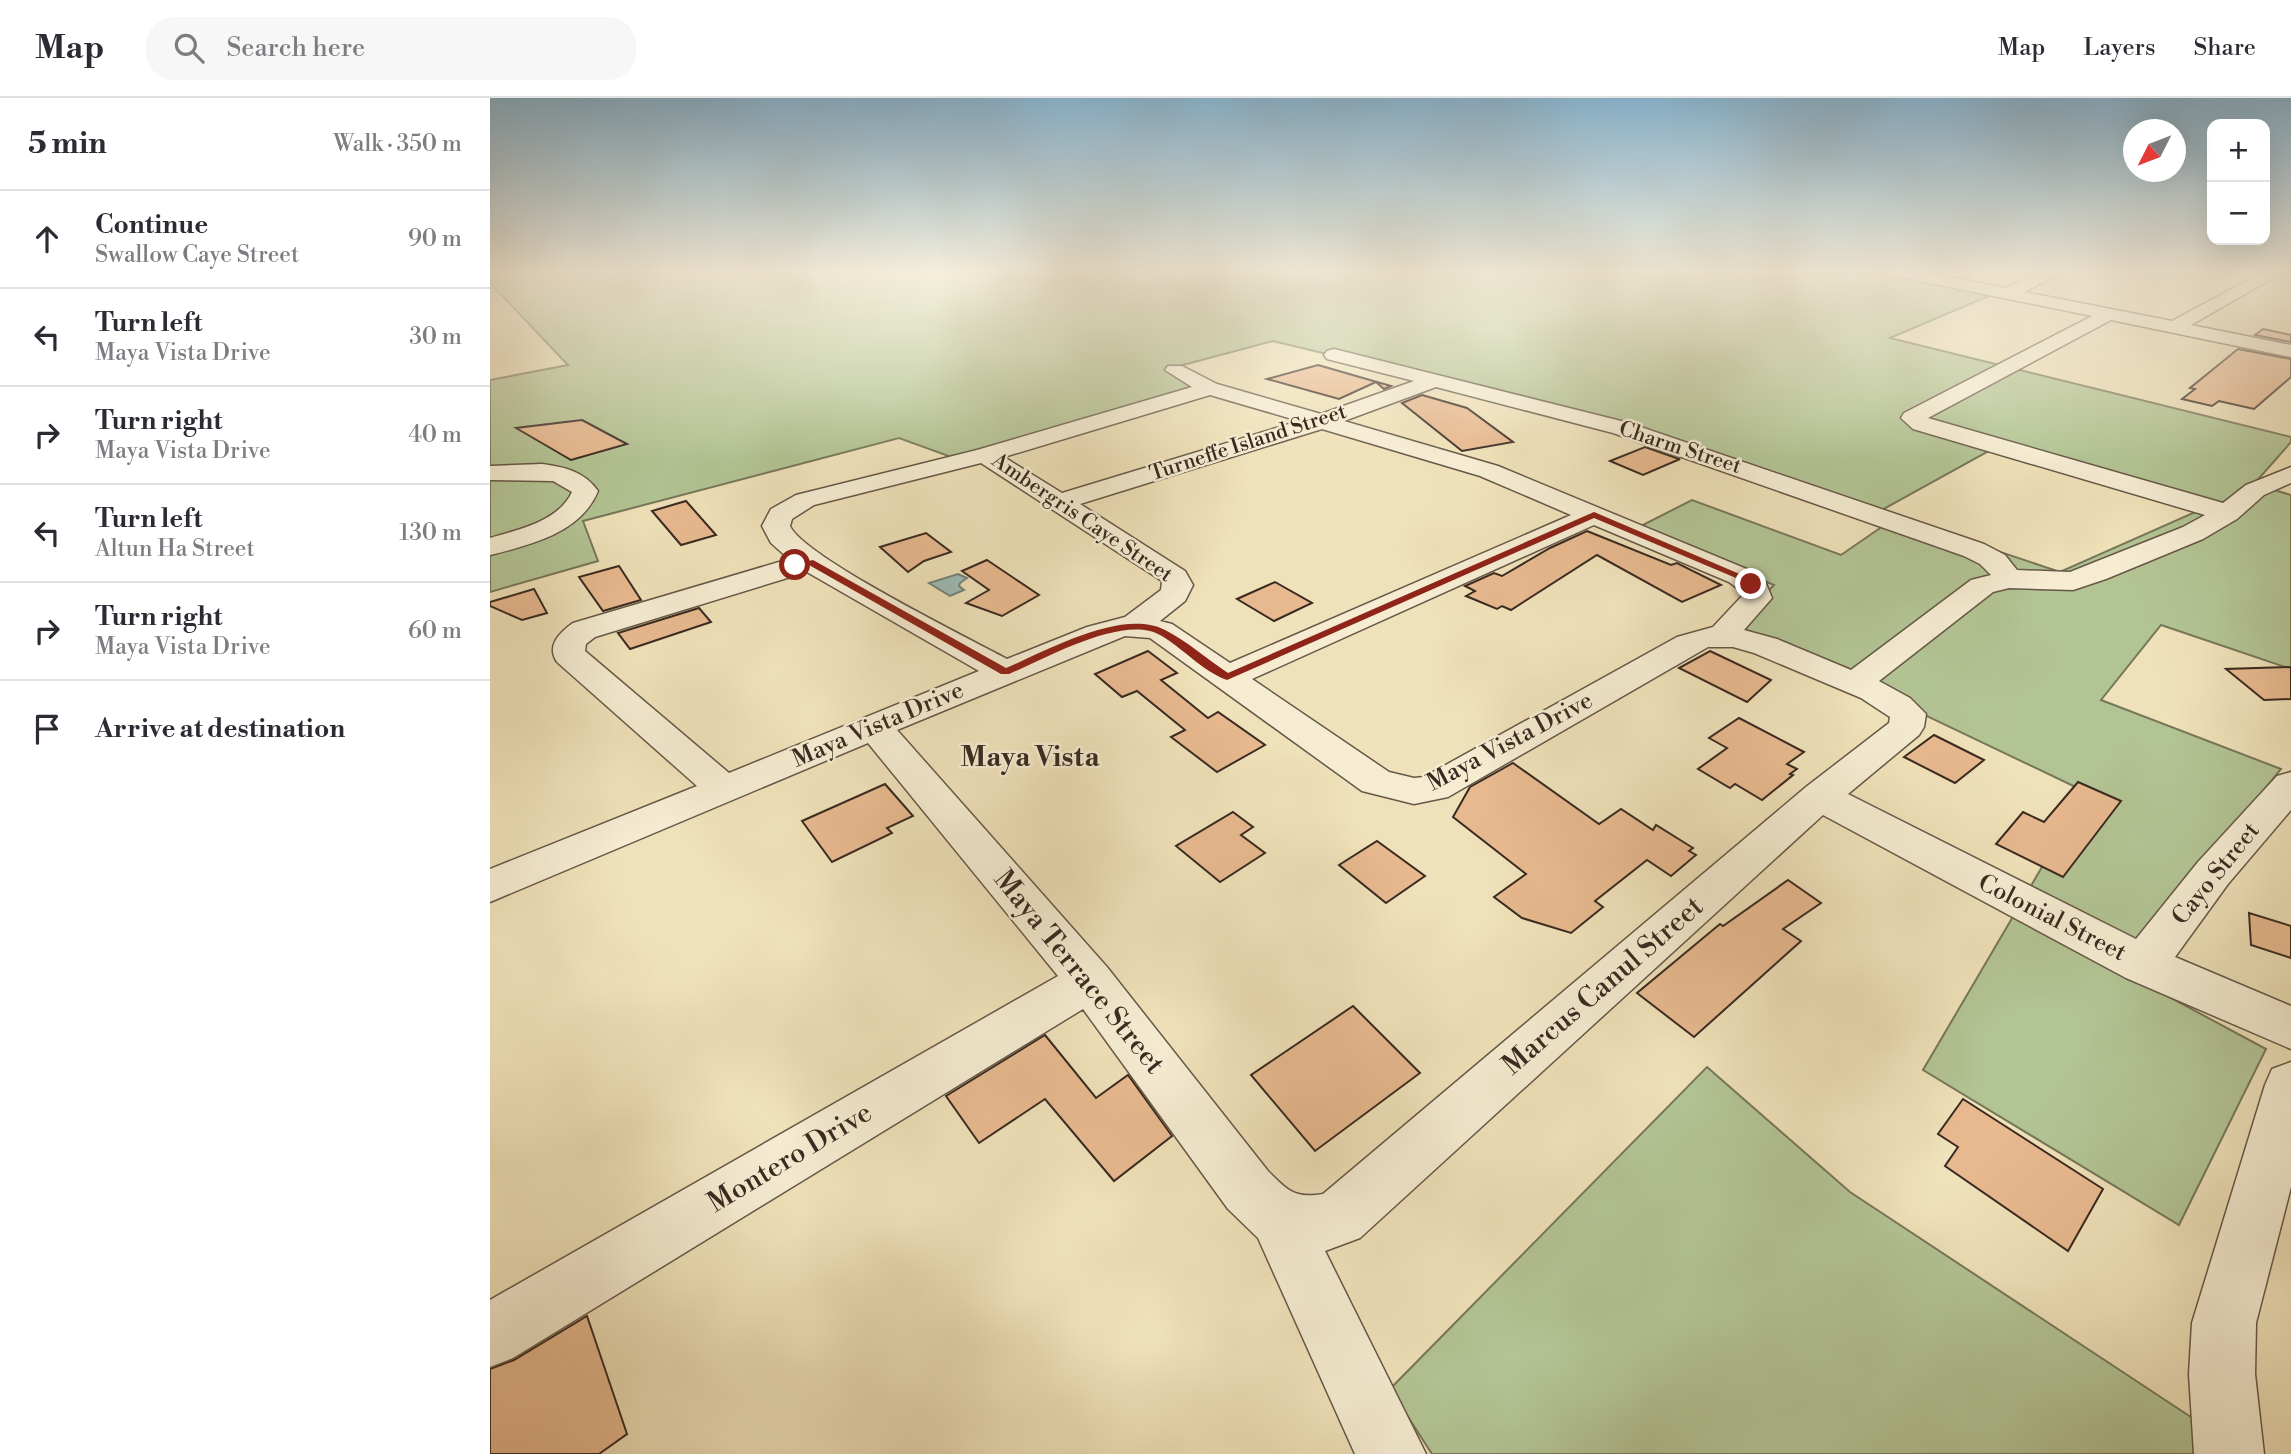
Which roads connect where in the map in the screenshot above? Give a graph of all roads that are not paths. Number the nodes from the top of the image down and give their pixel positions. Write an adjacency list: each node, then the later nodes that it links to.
1 (2074, 333): 13 (street)
2 (2200, 333): 3 (street)
3 (2291, 351)
4 (1334, 355): 6 (street, Charm Street)
5 (1175, 370): 7 (street)
6 (1437, 380): 8 (street, Turneffe Island Street); 17 (street, Charm Street)
7 (1210, 388): 8 (street); 9 (street, Ambergris Caye Street)
8 (1320, 422): 12 (street, Turneffe Island Street); 14 (street)
9 (985, 455): 12 (street, Ambergris Caye Street); 16 (street)
10 (490, 472): 15 (street)
11 (2286, 476): 13 (street)
12 (1058, 503): 18 (street, Ambergris Caye Street)
13 (2228, 513): 17 (street)
14 (1594, 515): 19 (street); 21 (street)
15 (490, 547)
16 (810, 562): 20 (street); 25 (street)
17 (2008, 579): 22 (street)
18 (1134, 626): 20 (street, Maya Vista Drive); 21 (street, Maya Vista Drive)
19 (1723, 637): 21 (street, Maya Vista Drive); 22 (street)
20 (1005, 672): 23 (street, Maya Vista Drive)
21 (1227, 677)
22 (1854, 684): 26 (street, Marcus Canul Street)
23 (874, 726): 25 (street, Maya Vista Drive); 29 (street, Maya Terrace Street)
24 (2291, 785): 28 (street, Cayo Street)
25 (725, 790): 27 (street, Maya Vista Drive)
26 (1820, 796): 28 (street, Colonial Street); 32 (street, Marcus Canul Street)
27 (490, 886)
28 (2143, 965): 30 (street, Colonial Street)
29 (1090, 981): 32 (street, Maya Terrace Street); 33 (street, Montero Drive)
30 (2291, 1028)
31 (2291, 1085): 35 (street)
32 (1281, 1220): 34 (street)
33 (490, 1335)
34 (1391, 1454)
35 (2229, 1454)

